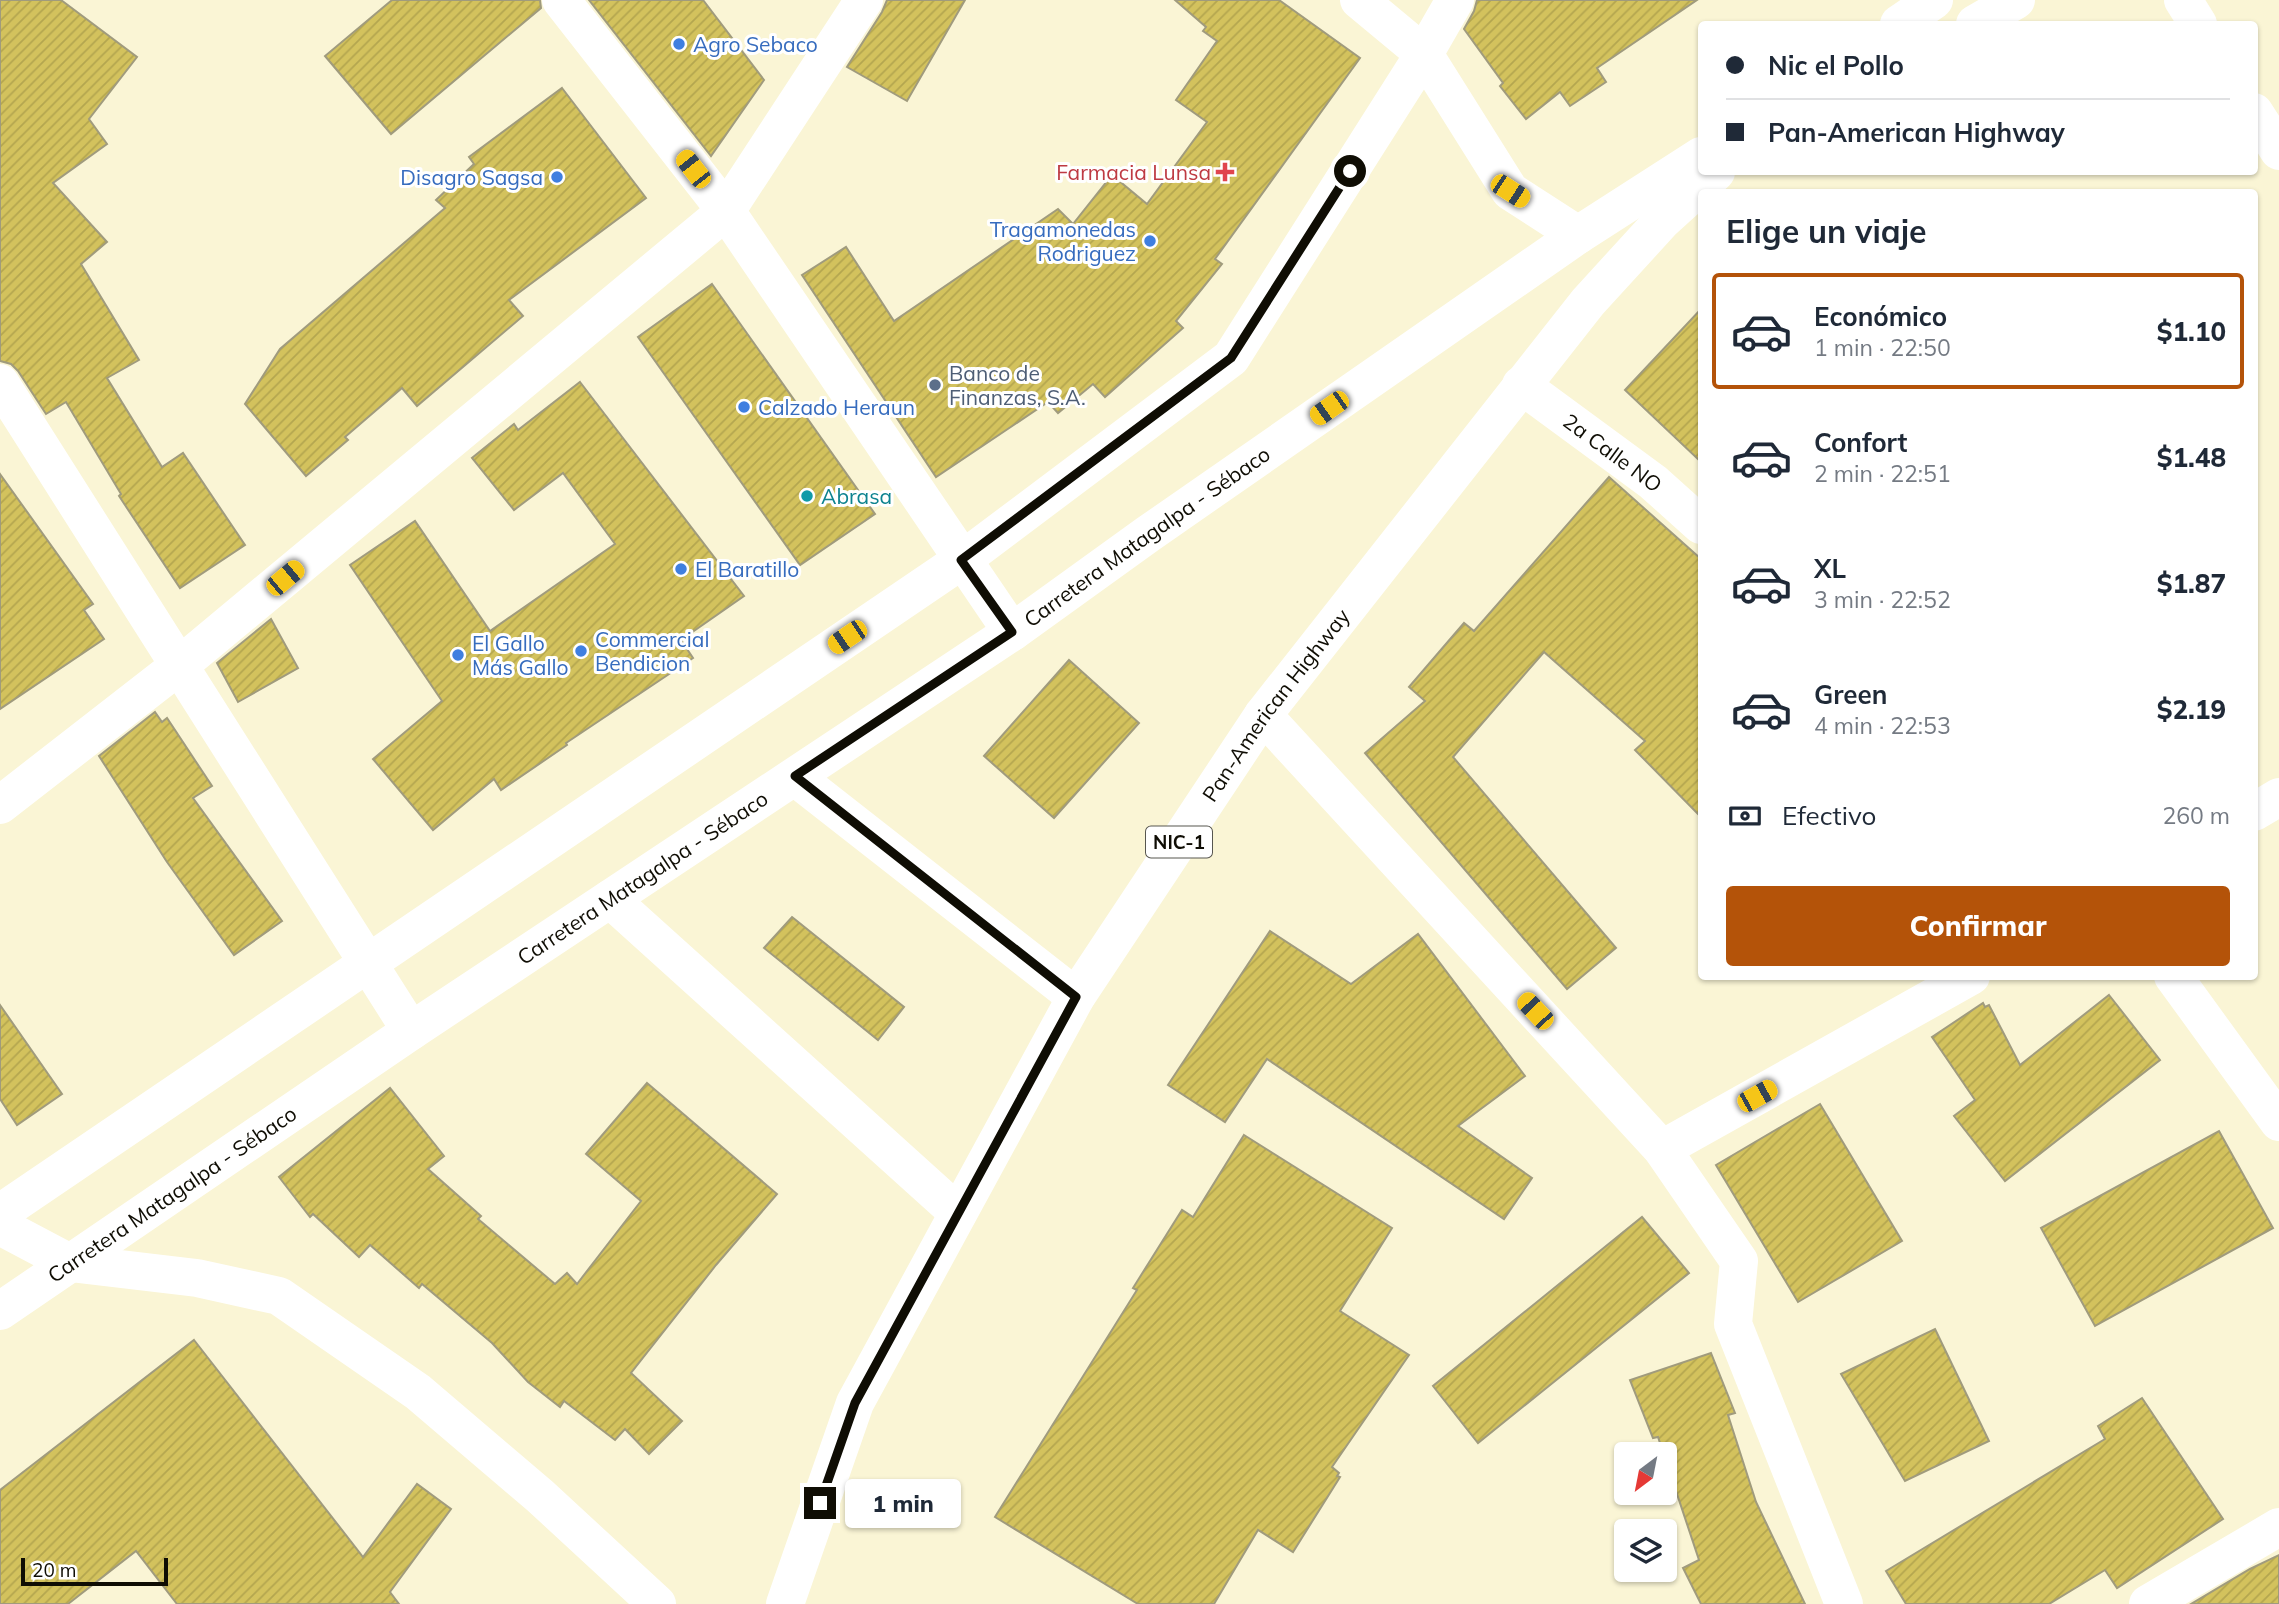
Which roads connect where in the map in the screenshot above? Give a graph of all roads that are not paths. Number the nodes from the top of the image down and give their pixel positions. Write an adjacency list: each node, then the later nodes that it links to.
1 (561, 0): 16 (main road)
2 (864, 0): 16 (main road)
3 (1359, 0): 11 (main road)
4 (1455, 0): 11 (main road)
5 (1934, 0): 8 (main road)
6 (2016, 0): 9 (main road)
7 (2183, 0): 10 (main road)
8 (1903, 21)
9 (1980, 21)
10 (2197, 21)
11 (1424, 54): 17 (main road); 21 (main road)
12 (2258, 118): 13 (main road)
13 (2279, 151)
14 (1698, 158): 17 (main road, Carretera Matagalpa - Sébaco)
15 (1713, 175): 19 (main road, Pan-American Highway / NIC-1)
16 (726, 211): 21 (main road); 23 (main road)
17 (1578, 235): 22 (main road, Carretera Matagalpa - Sébaco)
18 (0, 383): 23 (main road)
19 (1521, 385): 20 (main road, 2a Calle NO); 24 (main road, Pan-American Highway / NIC-1)
20 (1698, 522)
21 (961, 560): 22 (main road); 30 (main road)
22 (1012, 632): 25 (main road, Carretera Matagalpa - Sébaco)
23 (180, 665): 27 (main road); 30 (main road)
24 (1263, 716): 33 (main road, Pan-American Highway / NIC-1); 36 (main road)
25 (795, 776): 29 (main road, Carretera Matagalpa - Sébaco); 33 (main road)
26 (2279, 797): 28 (main road)
27 (0, 805)
28 (2258, 810)
29 (610, 899): 34 (main road, Carretera Matagalpa - Sébaco); 38 (main road)
30 (368, 964): 34 (main road); 37 (main road)
31 (1964, 980): 36 (main road)
32 (2177, 980): 35 (main road)
33 (1076, 997): 38 (main road, Pan-American Highway / NIC-1)
34 (411, 1031): 40 (main road, Carretera Matagalpa - Sébaco)
35 (2279, 1122)
36 (1662, 1149): 45 (main road)
37 (0, 1213)
38 (958, 1213): 44 (main road, Pan-American Highway / NIC-1)
39 (0, 1226): 40 (main road)
40 (70, 1263): 41 (main road, Carretera Matagalpa - Sébaco); 43 (main road)
41 (0, 1311)
42 (2279, 1527): 46 (main road)
43 (657, 1604)
44 (785, 1604)
45 (1844, 1604)
46 (2148, 1604)

